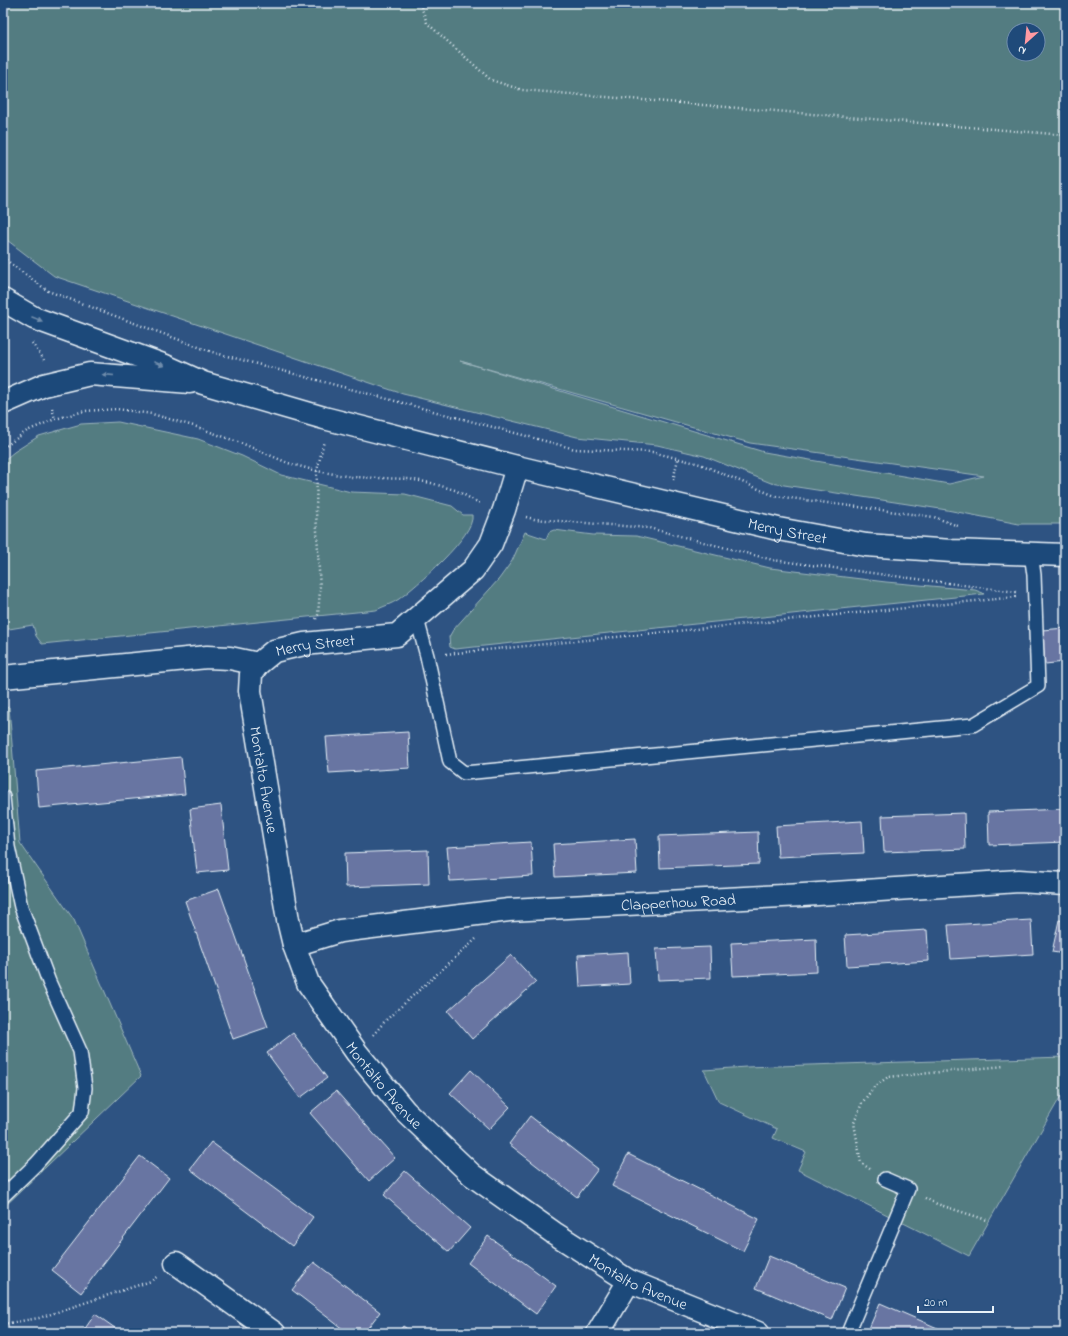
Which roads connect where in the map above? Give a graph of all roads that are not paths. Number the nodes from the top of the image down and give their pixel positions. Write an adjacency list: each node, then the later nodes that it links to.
1 (3, 300): 2 (street, one-way to 2)
2 (203, 383): 3 (street, one-way to 3); 4 (street, Merry Street)
3 (3, 403)
4 (517, 467): 5 (street, Merry Street); 7 (street, Merry Street)
5 (1031, 553): 6 (street, Merry Street); 7 (lane)
6 (1065, 554)
7 (417, 618): 8 (street, Merry Street)
8 (258, 664): 9 (street, Merry Street); 12 (street, Montalto Avenue)
9 (3, 677)
10 (3, 797): 14 (lane)
11 (1065, 884): 12 (street, Clapperhow Road)
12 (294, 945): 16 (street, Montalto Avenue)
13 (885, 1179): 20 (lane)
14 (3, 1196)
15 (176, 1262): 17 (street)
16 (630, 1281): 18 (street); 19 (street, Montalto Avenue)
17 (274, 1333)
18 (598, 1333)
19 (758, 1333)
20 (848, 1333)

